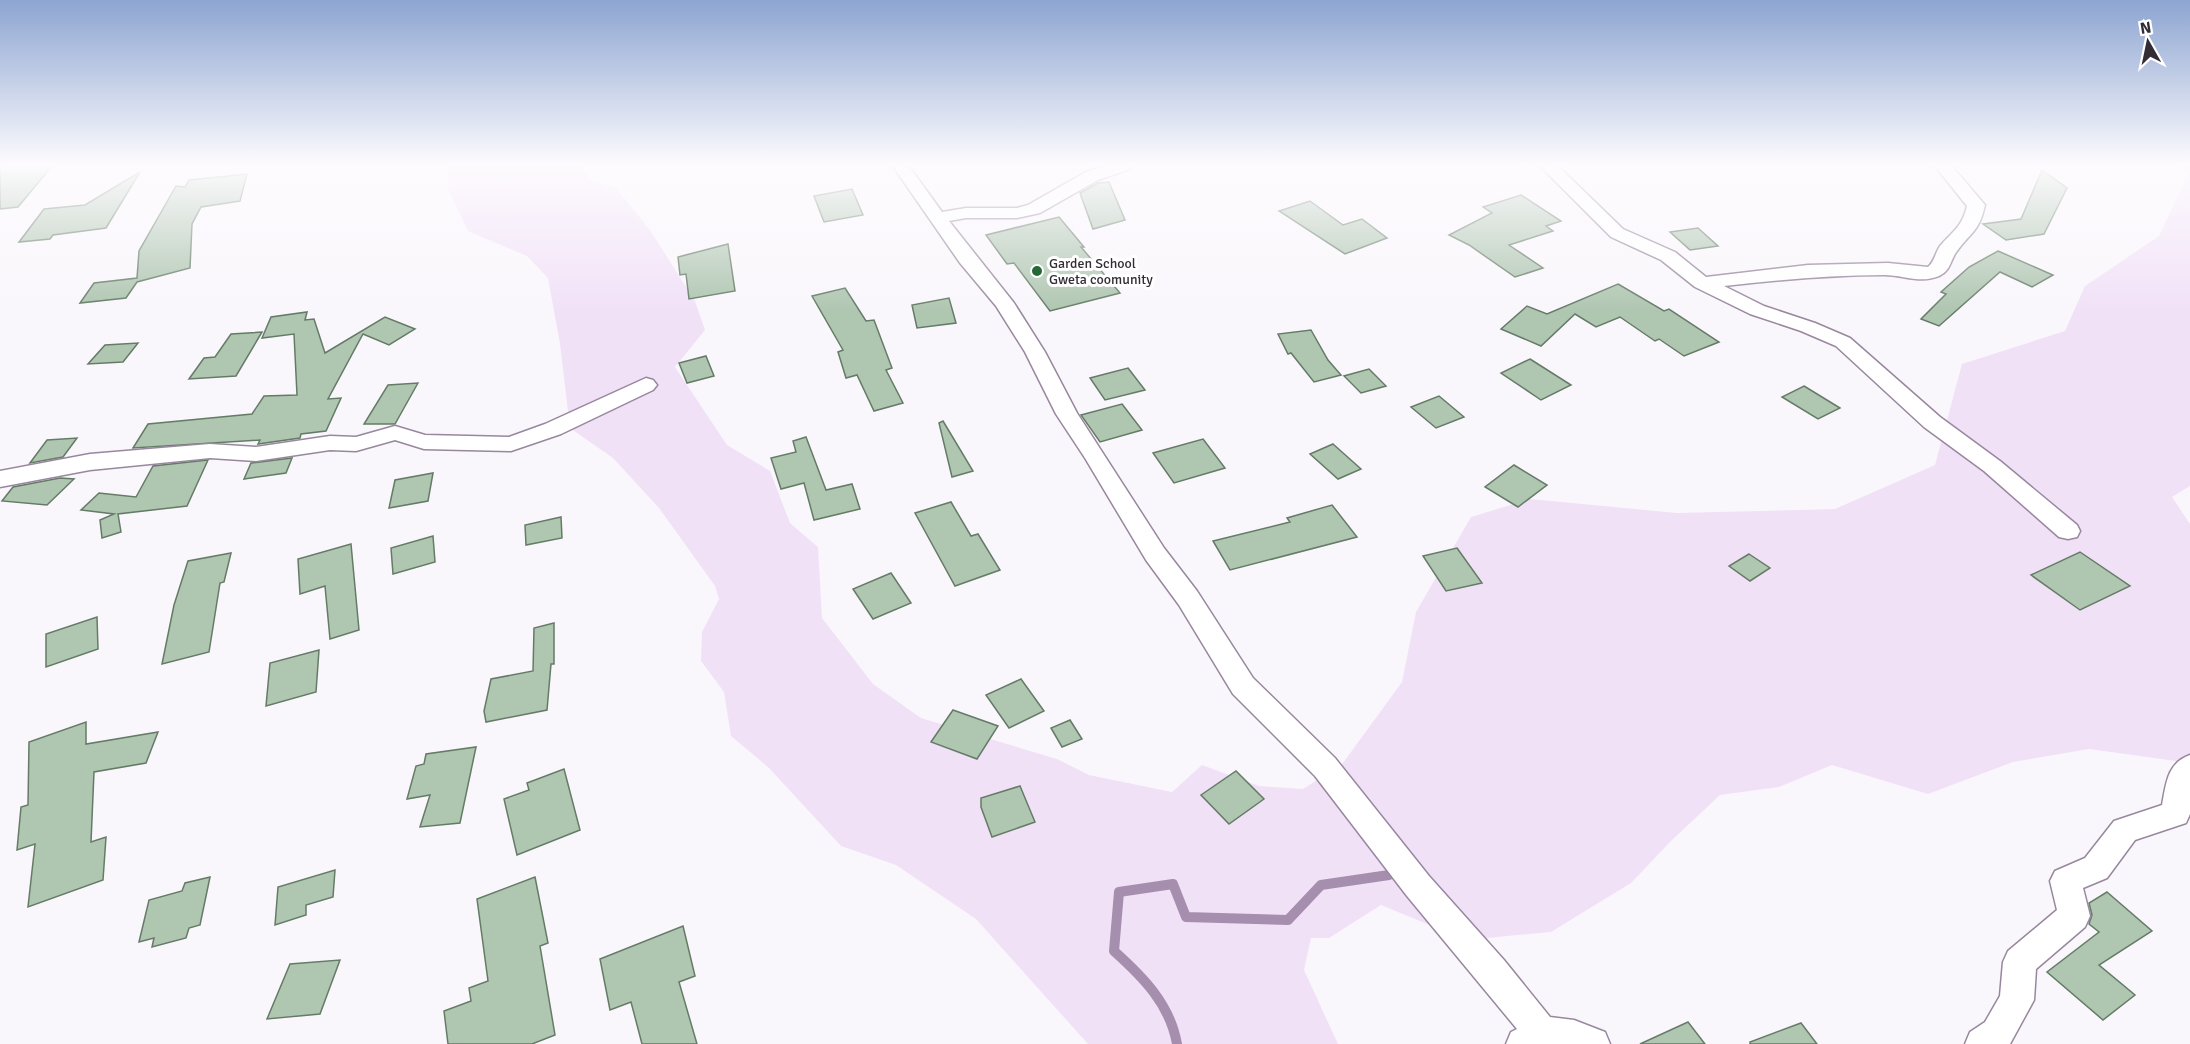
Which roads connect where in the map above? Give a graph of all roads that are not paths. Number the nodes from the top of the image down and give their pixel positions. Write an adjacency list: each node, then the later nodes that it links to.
1 (934, 214): 5 (street)
2 (962, 214): 5 (street)
3 (1597, 214): 6 (street)
4 (1975, 214): 6 (street)
5 (937, 218): 11 (street)
6 (1702, 283): 9 (street)
7 (646, 385): 8 (street)
8 (0, 479)
9 (2068, 531)
10 (2190, 767): 13 (street)
11 (1539, 1041): 12 (street)
12 (1593, 1044)
13 (1982, 1044)

